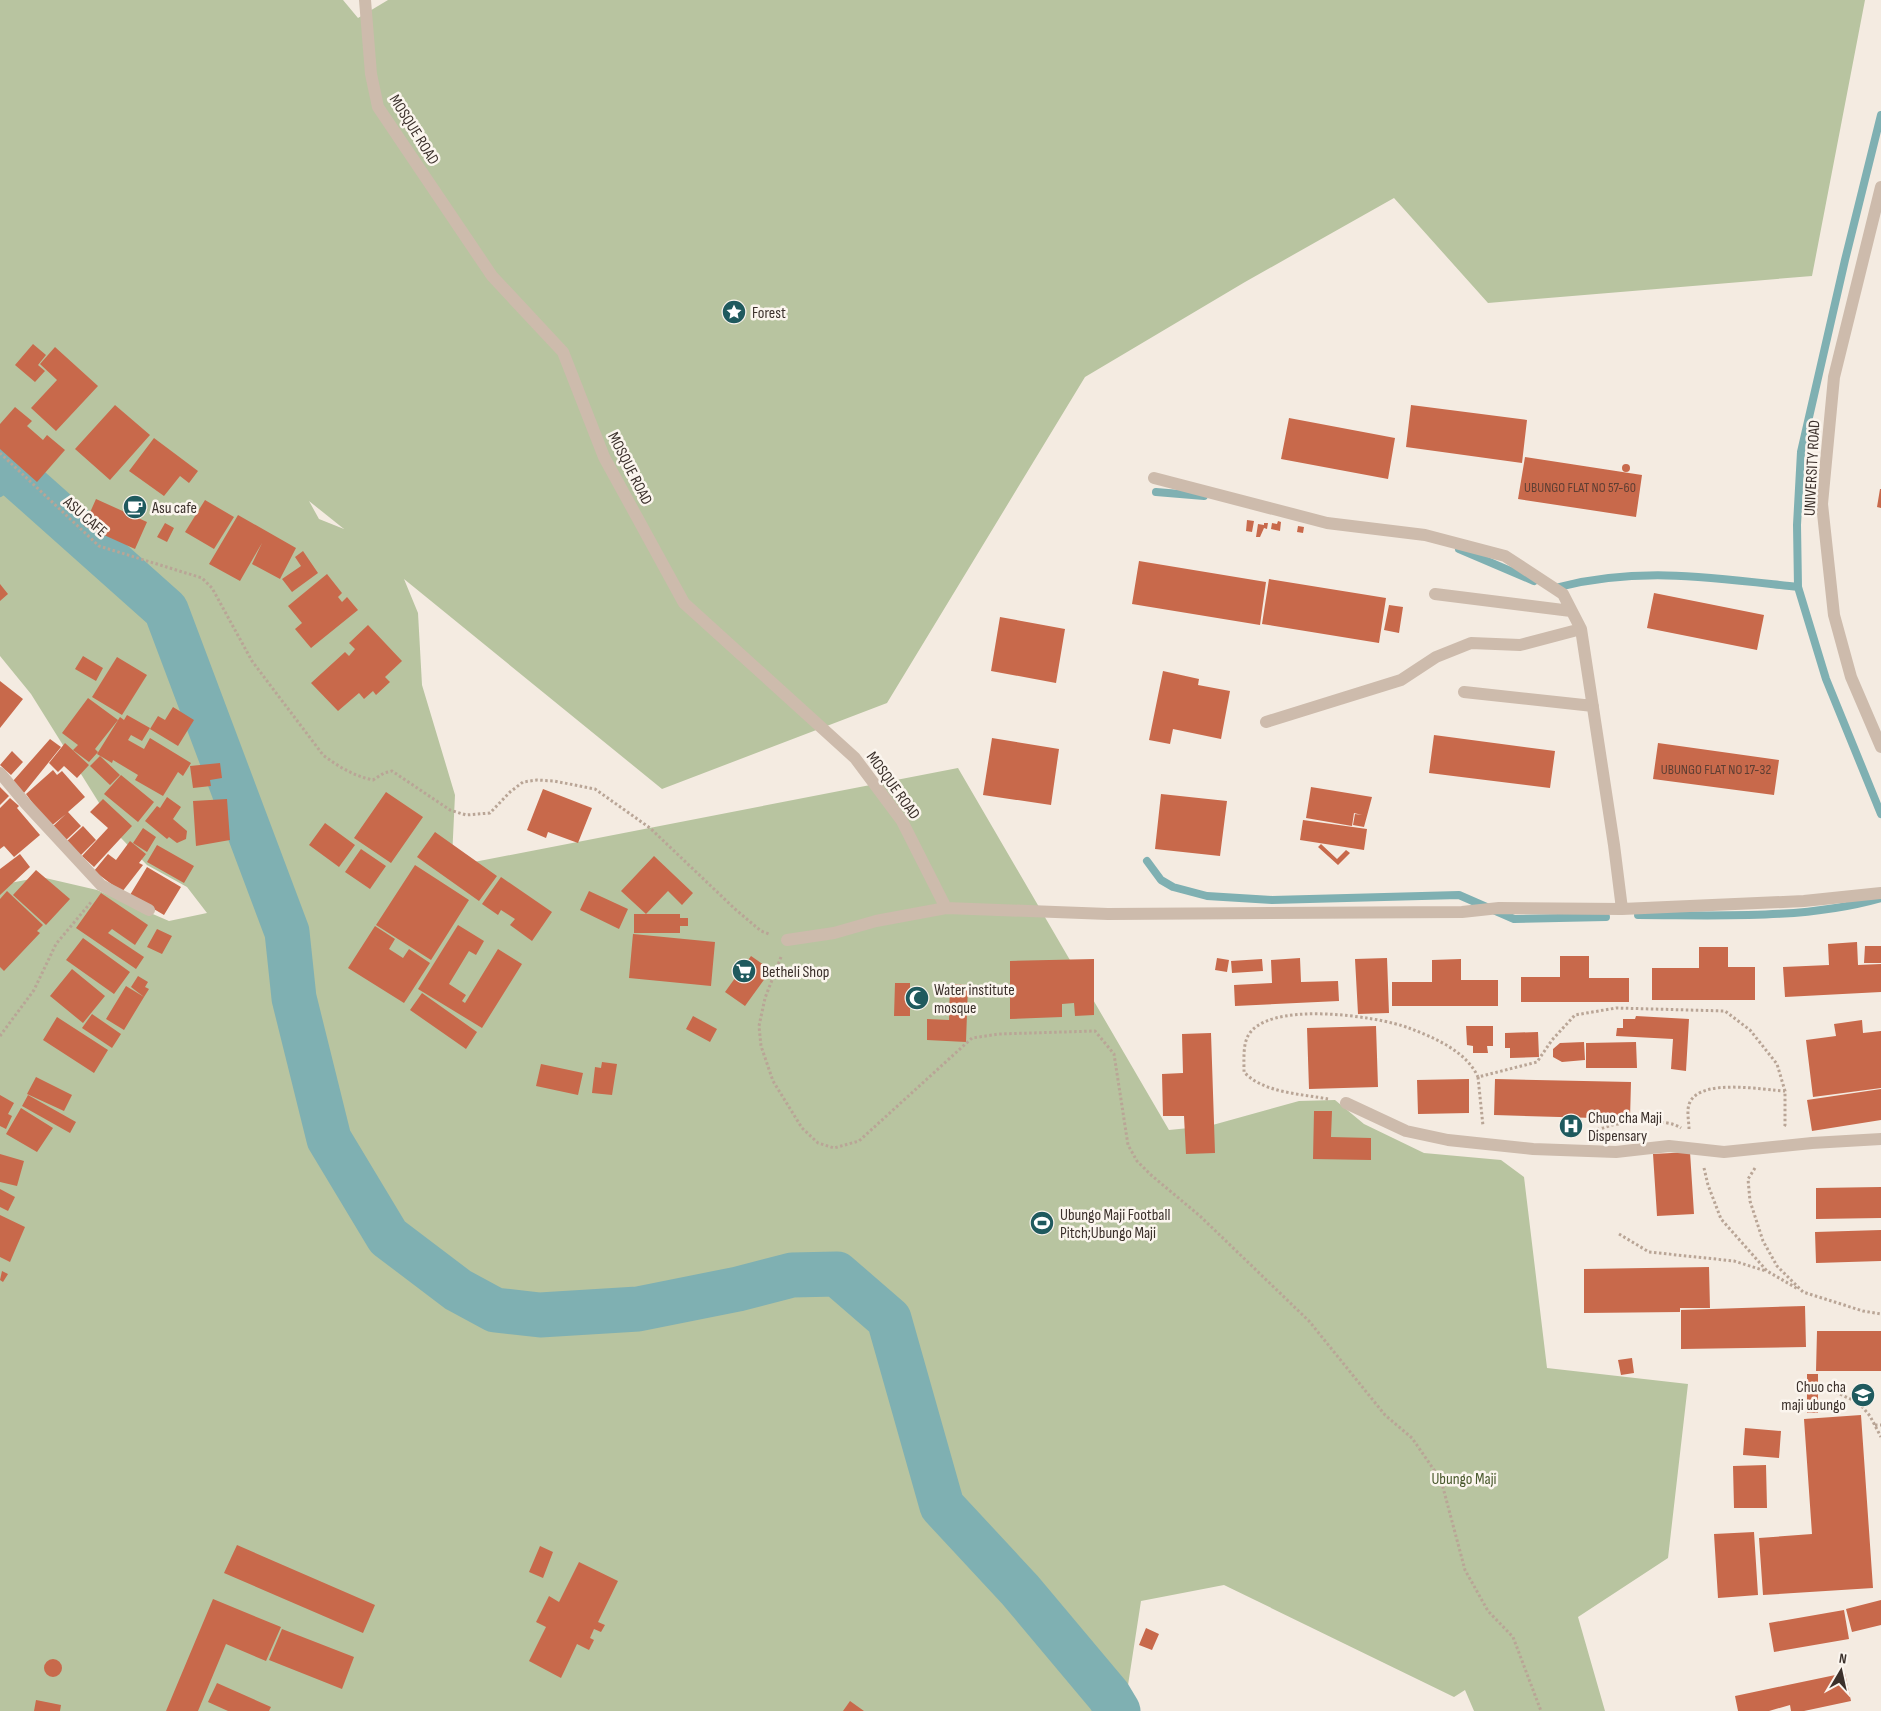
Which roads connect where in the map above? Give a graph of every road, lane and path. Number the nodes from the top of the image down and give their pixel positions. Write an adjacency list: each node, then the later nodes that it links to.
1 (365, 0): 15 (street, MOSQUE ROAD)
2 (1881, 187): 11 (street, UNIVERSITY ROAD)
3 (0, 453): 18 (path, ASU CAFE)
4 (1154, 478): 6 (street)
5 (1435, 594): 6 (street)
6 (1571, 612): 7 (street)
7 (1581, 629): 9 (street); 10 (street)
8 (1464, 692): 9 (street)
9 (1593, 706): 16 (street)
10 (1266, 722)
11 (1881, 745)
12 (0, 773): 13 (street)
13 (101, 885): 17 (street); 20 (path)
14 (1881, 893): 16 (street)
15 (946, 908): 16 (street); 19 (street)
16 (1622, 909)
17 (149, 910)
18 (761, 931)
19 (787, 940): 33 (path)
20 (0, 1036)
21 (1784, 1091): 22 (path); 23 (path); 25 (path)
22 (1346, 1103): 25 (street)
23 (1689, 1134)
24 (1881, 1139): 25 (street)
25 (1770, 1147): 28 (path)
26 (1619, 1234): 27 (path)
27 (1766, 1271)
28 (1881, 1314)
29 (1831, 1390): 30 (path)
30 (1875, 1425): 31 (path); 32 (path)
31 (1881, 1425)
32 (1881, 1437)
33 (1541, 1711)

